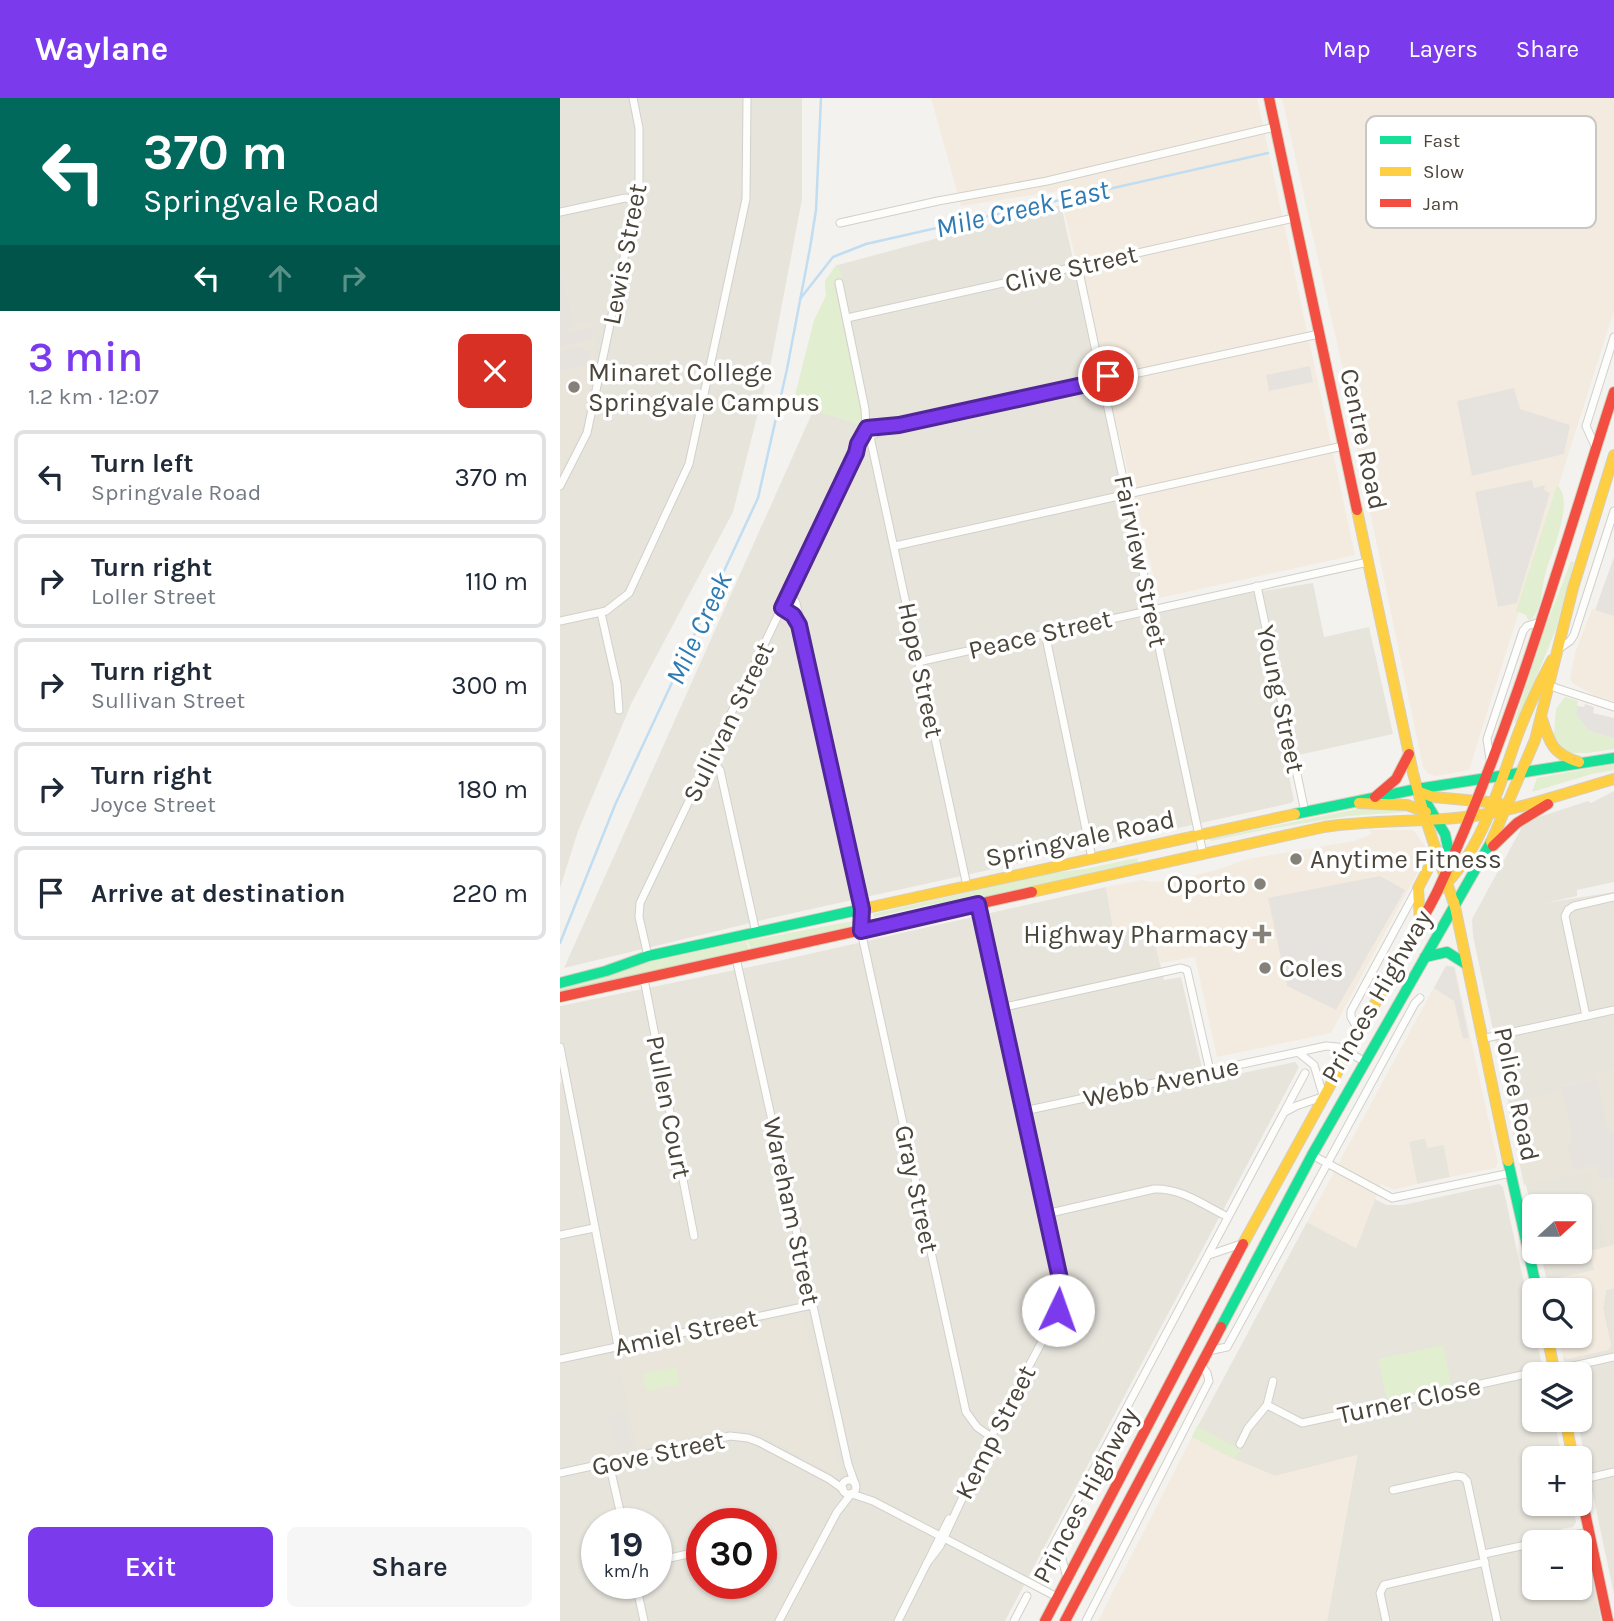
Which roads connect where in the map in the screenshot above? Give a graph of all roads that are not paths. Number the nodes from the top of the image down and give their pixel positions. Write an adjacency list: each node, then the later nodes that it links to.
1 (633, 98): 5 (street, Lewis Street)
2 (747, 98): 31 (street)
3 (1269, 98): 4 (main road, Centre Road)
4 (1275, 127): 7 (main road, Centre Road); 8 (street)
5 (637, 200): 6 (street); 21 (street, Lewis Street)
6 (560, 212)
7 (1294, 218): 9 (street, Clive Street); 12 (main road, Centre Road)
8 (840, 223)
9 (1078, 267): 11 (street, Clive Street); 14 (street, Fairview Street)
10 (839, 283): 11 (street, Hope Street)
11 (846, 318): 16 (street, Hope Street)
12 (1319, 334): 14 (street); 17 (main road, Centre Road)
13 (1614, 337): 18 (street)
14 (1102, 380): 16 (street); 23 (street, Fairview Street)
15 (1614, 392): 18 (main road, Princes Highway)
16 (871, 432): 25 (street, Hope Street); 28 (street, Sullivan Street)
17 (1343, 446): 23 (street); 26 (main road, Centre Road)
18 (1596, 449): 20 (main road, Princes Highway)
19 (1614, 455): 22 (main road, Princes Highway)
20 (1585, 484): 22 (main road); 47 (main road, Princes Highway)
21 (560, 486)
22 (1603, 490): 35 (main road, Princes Highway)
23 (1127, 495): 25 (street); 30 (street, Fairview Street)
24 (1614, 511): 35 (street, Princes Highway)
25 (895, 547): 36 (street, Hope Street)
26 (1368, 562): 27 (street, Peace Street); 41 (main road, Centre Road)
27 (1257, 586): 30 (street, Peace Street); 56 (street, Young Street)
28 (790, 593): 29 (street, Sullivan Street); 33 (street)
29 (782, 608): 33 (street); 43 (street, Sullivan Street)
30 (1151, 610): 34 (street, Peace Street); 60 (street, Fairview Street)
31 (601, 613): 32 (street); 39 (street)
32 (560, 621)
33 (799, 625): 72 (street)
34 (1045, 633): 36 (street, Peace Street); 64 (street)
35 (1557, 651): 37 (main road, Princes Highway); 46 (main road, Princes Highway)
36 (918, 662): 67 (street, Hope Street)
37 (1550, 686): 38 (street); 40 (main road, Princes Highway)
38 (1614, 707)
39 (619, 710)
40 (1542, 718): 44 (main road); 45 (main road, Princes Highway)
41 (1409, 754): 49 (main road, Centre Road); 51 (main road)
42 (1614, 758): 44 (main road, Springvale Road)
43 (710, 759): 75 (street); 76 (street, Sullivan Street)
44 (1584, 763): 45 (main road, Springvale Road)
45 (1523, 773): 46 (main road, Springvale Road); 55 (main road, Princes Highway)
46 (1504, 776): 47 (main road, Springvale Road); 54 (main road, Princes Highway)
47 (1485, 779): 49 (main road, Springvale Road); 52 (main road, Princes Highway)
48 (1614, 779): 50 (main road, Springvale Road)
49 (1417, 789): 51 (main road, Springvale Road); 52 (main road); 58 (main road, Centre Road); 58 (main road, Centre Road)
50 (1567, 794): 55 (main road, Springvale Road); 62 (main road)
51 (1375, 797): 53 (main road, Springvale Road)
52 (1476, 800): 54 (main road); 59 (main road, Princes Highway)
53 (1349, 802): 56 (main road, Springvale Road); 58 (main road)
54 (1494, 802): 55 (main road); 57 (main road, Princes Highway)
55 (1508, 807): 57 (main road, Springvale Road); 62 (main road, Princes Highway)
56 (1305, 812): 60 (main road, Springvale Road)
57 (1489, 814): 59 (main road, Springvale Road); 66 (main road, Princes Highway)
58 (1428, 816): 59 (main road, Springvale Road); 61 (main road, Centre Road); 63 (main road, Springvale Road); 65 (main road, Centre Road)
59 (1470, 816): 65 (main road, Princes Highway)
60 (1199, 834): 63 (street, Fairview Street); 64 (main road, Springvale Road)
61 (1437, 852): 66 (main road, Centre Road); 68 (main road)
62 (1486, 853): 71 (main road, Princes Highway)
63 (1203, 854): 70 (main road, Springvale Road)
64 (1093, 858): 67 (main road, Springvale Road)
65 (1451, 859): 66 (main road, Princes Highway)
66 (1447, 879): 71 (main road, Police Road); 73 (main road, Princes Highway)
67 (967, 886): 72 (main road, Springvale Road)
68 (1418, 887): 73 (main road); 87 (street, Princes Highway)
69 (1614, 897): 86 (street)
70 (978, 904): 74 (main road, Springvale Road); 84 (street, Kemp Street)
71 (1455, 906): 77 (main road, Princes Highway); 79 (main road, Police Road)
72 (862, 909): 74 (main road); 75 (main road, Springvale Road)
73 (1420, 921): 87 (main road, Princes Highway)
74 (861, 931): 78 (main road, Springvale Road); 120 (street, Gray Street)
75 (756, 933): 76 (main road, Springvale Road)
76 (648, 956): 81 (main road, Springvale Road)
77 (1425, 957): 79 (main road); 92 (main road, Princes Highway)
78 (736, 958): 80 (main road, Springvale Road); 110 (street, Wareham Street)
79 (1466, 964): 88 (main road, Police Road)
80 (644, 979): 82 (main road, Springvale Road); 106 (street, Pullen Court)
81 (560, 983)
82 (560, 997)
83 (1420, 998): 100 (street, Princes Highway)
84 (1000, 1008): 93 (street); 97 (street, Kemp Street)
85 (1614, 1010): 86 (street)
86 (1586, 1016): 88 (street)
87 (1359, 1031): 90 (main road, Princes Highway)
88 (1481, 1039): 101 (main road, Police Road)
89 (560, 1047): 95 (street)
90 (1347, 1052): 91 (street, Webb Avenue); 92 (street, Webb Avenue); 96 (main road, Princes Highway)
91 (1298, 1053): 93 (street, Webb Avenue); 96 (street)
92 (1364, 1061): 99 (main road, Princes Highway)
93 (1210, 1071): 97 (street, Webb Avenue)
94 (1305, 1073): 98 (street, Princes Highway)
95 (564, 1091): 104 (street)
96 (1323, 1096): 98 (street, Princes Highway); 107 (main road, Princes Highway)
97 (1024, 1111): 102 (street, Kemp Street)
98 (1284, 1113): 103 (street, Princes Highway)
99 (1312, 1155): 100 (street); 112 (main road, Princes Highway)
100 (1328, 1164): 101 (street); 112 (street, Princes Highway)
101 (1511, 1173): 109 (main road, Police Road)
102 (1046, 1214): 103 (street); 120 (street, Kemp Street)
103 (1228, 1217): 108 (street, Princes Highway)
104 (594, 1228): 105 (street); 111 (street)
105 (560, 1235)
106 (694, 1236)
107 (1244, 1242): 108 (street); 142 (main road, Princes Highway)
108 (1208, 1255): 137 (street, Princes Highway)
109 (1534, 1278)
110 (812, 1305): 111 (street, Amiel Street); 125 (street, Wareham Street)
111 (618, 1346): 114 (street, Amiel Street)
112 (1206, 1352): 116 (main road, Princes Highway)
113 (1614, 1357): 115 (street, Turner Close)
114 (560, 1359)
115 (1592, 1362)
116 (1200, 1363): 121 (main road, Princes Highway); 123 (street)
117 (1522, 1378): 119 (street, Turner Close)
118 (1273, 1381): 119 (street)
119 (1267, 1405): 122 (street)
120 (991, 1437): 136 (street, Kemp Street)
121 (1160, 1444): 123 (street); 146 (main road, Princes Highway)
122 (1240, 1444)
123 (1173, 1451): 147 (street)
124 (609, 1463): 127 (street, Gove Street); 130 (street, Gove Street); 134 (street)
125 (848, 1464): 129 (street, Wareham Street); 130 (street, Wareham Street)
126 (1614, 1472): 128 (street)
127 (560, 1473)
128 (1592, 1477)
129 (856, 1484): 130 (street); 132 (street); 133 (street)
130 (844, 1485): 132 (street); 135 (street, Wareham Street)
131 (1393, 1490): 140 (street)
132 (852, 1494): 133 (street); 135 (street)
133 (873, 1501): 136 (street)
134 (619, 1508)
135 (836, 1512): 150 (street)
136 (941, 1537): 144 (street); 151 (street, Kemp Street)
137 (1057, 1538): 141 (street, Princes Highway); 142 (street)
138 (1592, 1546): 156 (main road)
139 (1522, 1547): 140 (street)
140 (1484, 1558): 154 (street); 155 (street)
141 (1038, 1574)
142 (1067, 1578): 144 (main road, Princes Highway)
143 (1027, 1596): 152 (street)
144 (1057, 1597): 146 (main road); 148 (main road, Princes Highway)
145 (639, 1599): 149 (street)
146 (1073, 1606): 147 (street); 153 (main road, Princes Highway)
147 (1088, 1617)
148 (1044, 1620)
149 (644, 1621)
150 (779, 1621)
151 (898, 1621)
152 (1014, 1621)
153 (1065, 1621)
154 (1386, 1621)
155 (1497, 1621)
156 (1608, 1621)

